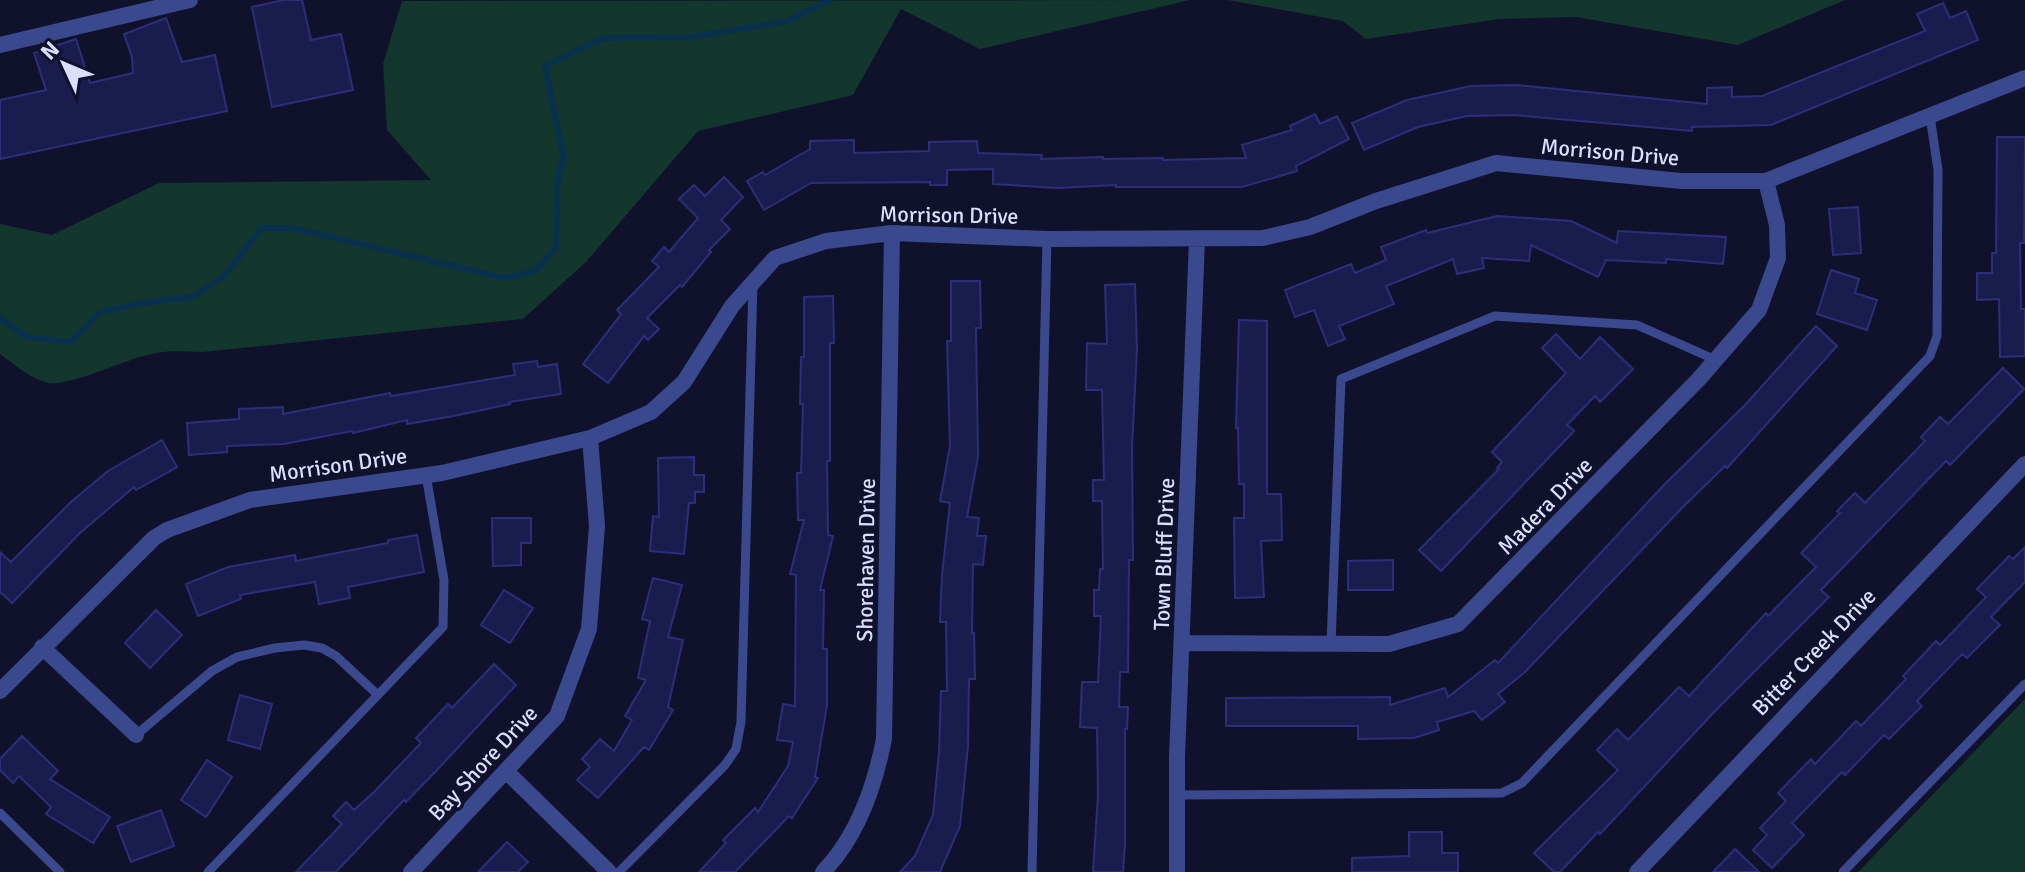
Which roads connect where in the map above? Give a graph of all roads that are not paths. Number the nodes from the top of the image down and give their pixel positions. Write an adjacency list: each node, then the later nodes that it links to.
1 (190, 0): 2 (street)
2 (0, 45)
3 (2025, 78): 4 (street, Morrison Drive)
4 (1930, 116): 5 (street, Morrison Drive); 22 (lane)
5 (1766, 181): 8 (street, Morrison Drive); 10 (street, Madera Drive)
6 (892, 233): 7 (street, Morrison Drive); 9 (street, Morrison Drive); 29 (street, Shorehaven Drive)
7 (1047, 239): 8 (street, Morrison Drive); 30 (lane)
8 (1197, 239): 14 (street, Town Bluff Drive)
9 (753, 282): 11 (street, Morrison Drive); 28 (lane)
10 (1716, 360): 15 (street, Madera Drive); 15 (lane)
11 (590, 438): 13 (street, Morrison Drive); 21 (street, Bay Shore Drive)
12 (2025, 464): 32 (street, Bitter Creek Drive)
13 (426, 475): 16 (street, Morrison Drive); 19 (lane)
14 (1182, 643): 15 (street, Madera Drive); 22 (street, Town Bluff Drive)
15 (1331, 644)
16 (42, 647): 18 (street, Morrison Drive); 20 (street)
17 (2025, 684): 33 (lane)
18 (0, 691)
19 (378, 695): 20 (lane); 25 (lane)
20 (136, 735)
21 (507, 772): 26 (street, Bay Shore Drive); 27 (street)
22 (1177, 795): 31 (street, Town Bluff Drive)
23 (0, 813): 24 (lane)
24 (60, 872)
25 (208, 872)
26 (411, 872)
27 (609, 872)
28 (619, 872)
29 (823, 872)
30 (1032, 872)
31 (1177, 872)
32 (1637, 872)
33 (1843, 872)

